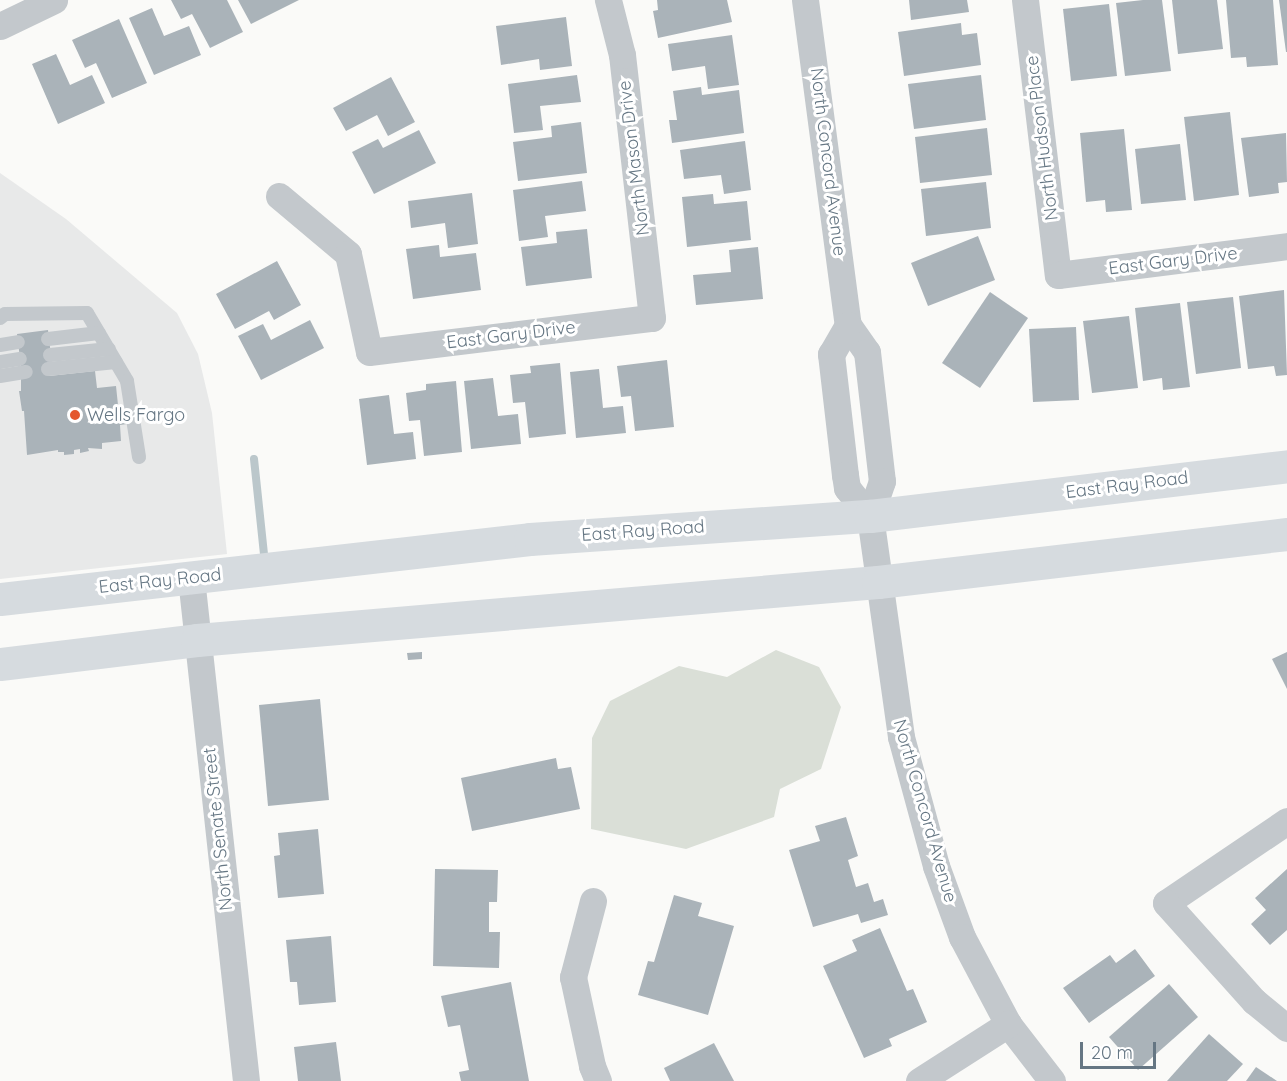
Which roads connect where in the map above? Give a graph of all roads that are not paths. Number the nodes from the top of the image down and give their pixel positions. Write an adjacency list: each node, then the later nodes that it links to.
1 (54, 0): 5 (street)
2 (608, 0): 10 (street, North Mason Drive)
3 (806, 0): 11 (street, North Concord Avenue)
4 (1025, 0): 8 (street, North Hudson Place)
5 (0, 26)
6 (279, 196): 10 (street, East Gary Drive)
7 (1287, 246): 8 (street, East Gary Drive)
8 (1058, 275)
9 (0, 318): 12 (lane)
10 (652, 318)
11 (848, 325): 24 (street, North Concord Avenue); 24 (street)
12 (99, 333): 13 (lane); 16 (lane)
13 (48, 339)
14 (18, 342): 15 (lane)
15 (0, 345)
16 (109, 349): 19 (lane); 19 (lane)
17 (20, 359): 18 (lane)
18 (0, 362)
19 (116, 362): 22 (lane)
20 (26, 372): 21 (lane)
21 (0, 376)
22 (139, 457)
23 (1287, 466): 24 (main road, East Ray Road)
24 (870, 516): 26 (main road, East Ray Road); 27 (street, North Concord Avenue)
25 (1287, 534): 27 (main road)
26 (190, 578): 28 (main road, East Ray Road); 29 (street, North Senate Street)
27 (878, 582): 29 (main road); 33 (street, North Concord Avenue)
28 (0, 599)
29 (198, 640): 30 (main road); 35 (street, North Senate Street)
30 (0, 664)
31 (1287, 820): 34 (street)
32 (593, 901): 36 (street)
33 (1008, 1024): 37 (street); 38 (street, North Concord Avenue)
34 (1287, 1028)
35 (246, 1081)
36 (598, 1081)
37 (919, 1081)
38 (1052, 1081)

